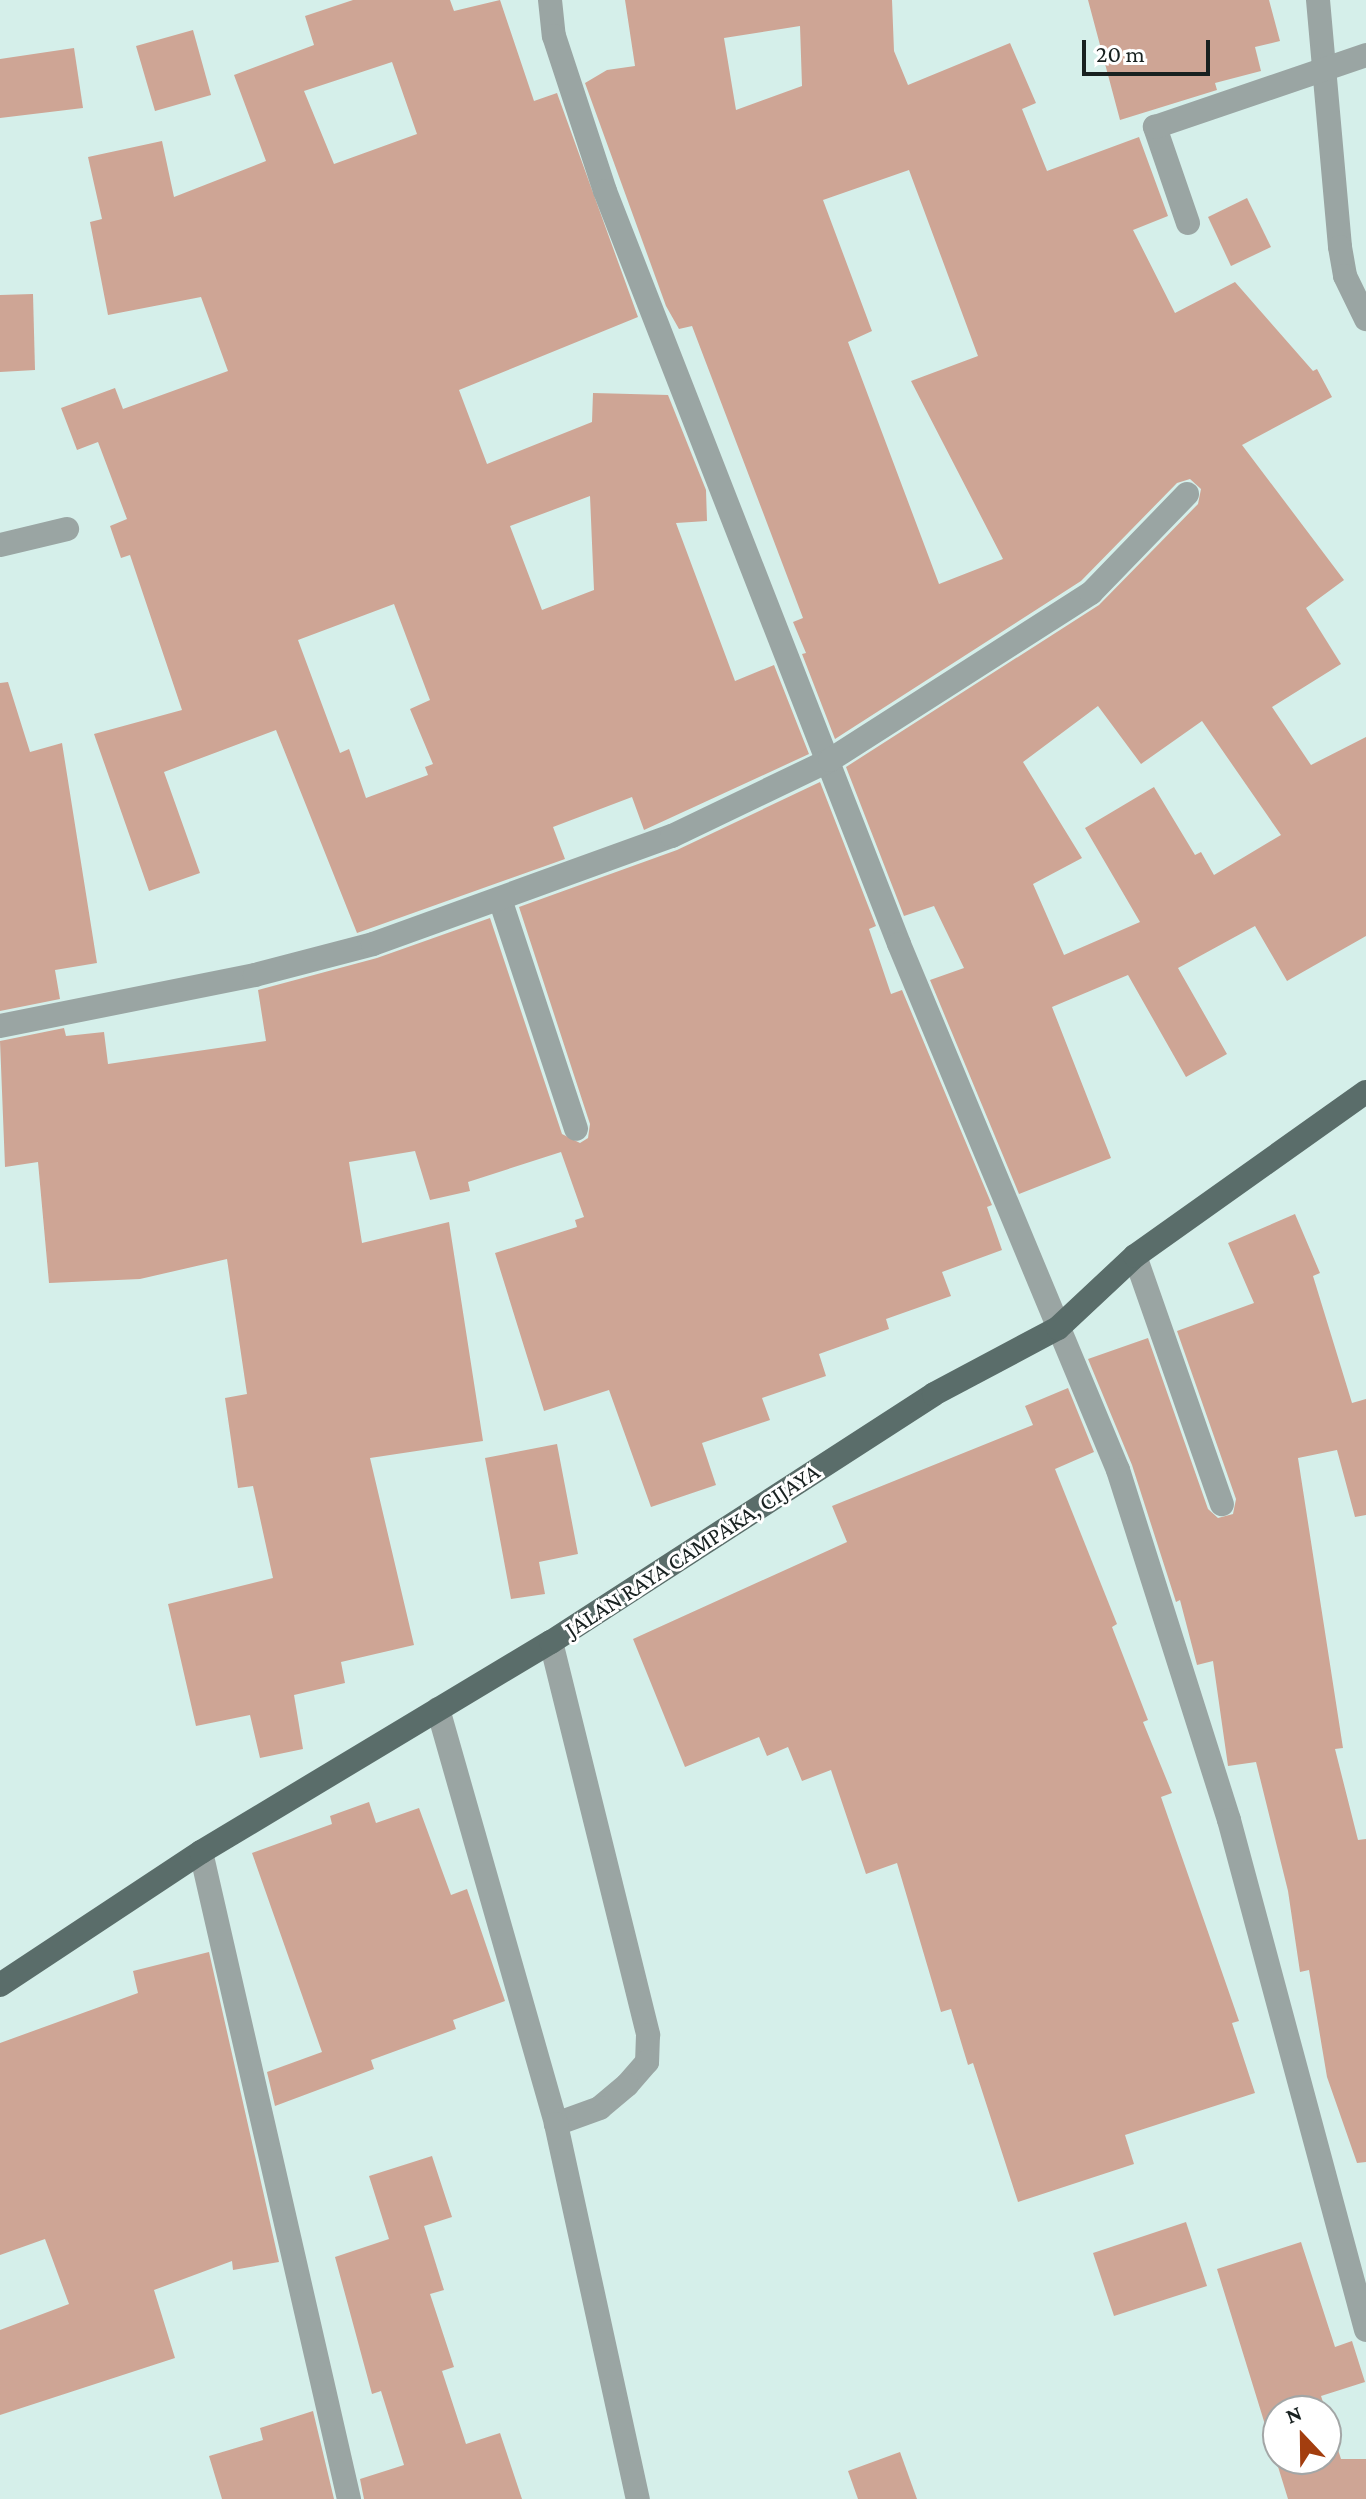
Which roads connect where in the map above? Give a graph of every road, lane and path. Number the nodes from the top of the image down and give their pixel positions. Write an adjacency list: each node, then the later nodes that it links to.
1 (550, 0): 10 (street)
2 (1318, 0): 4 (street)
3 (1366, 55): 4 (street)
4 (1326, 69): 5 (street); 6 (street)
5 (1188, 223)
6 (1366, 319)
7 (1187, 494): 10 (street)
8 (67, 529): 9 (street)
9 (0, 545)
10 (830, 760): 11 (street); 16 (street)
11 (500, 899): 12 (street); 14 (street)
12 (0, 1026)
13 (1366, 1092): 15 (main road, JALAN RAYA CAMPAKA, CIJAYA)
14 (576, 1129)
15 (1135, 1256): 16 (main road, JALAN RAYA CAMPAKA, CIJAYA); 17 (street)
16 (1058, 1328): 18 (main road, JALAN RAYA CAMPAKA, CIJAYA); 23 (street)
17 (1222, 1504)
18 (551, 1642): 19 (main road, JALAN RAYA CAMPAKA, CIJAYA); 22 (street)
19 (438, 1709): 20 (main road, JALAN RAYA CAMPAKA, CIJAYA); 22 (street)
20 (201, 1852): 21 (main road, JALAN RAYA CAMPAKA, CIJAYA); 24 (street)
21 (0, 1985)
22 (556, 2124): 25 (street)
23 (1366, 2330)
24 (349, 2499)
25 (638, 2499)

